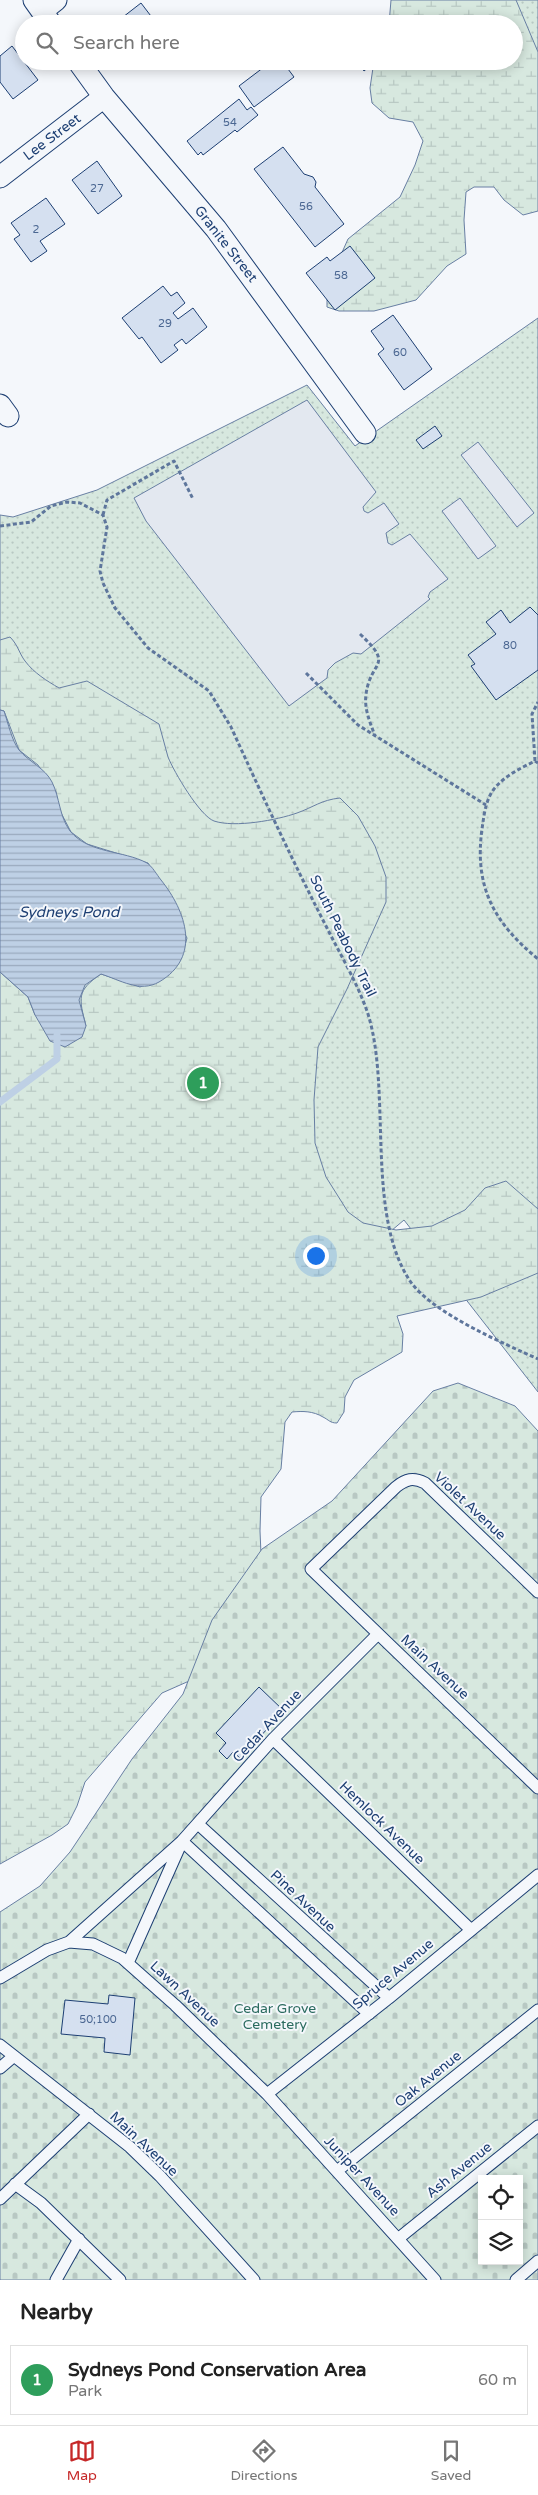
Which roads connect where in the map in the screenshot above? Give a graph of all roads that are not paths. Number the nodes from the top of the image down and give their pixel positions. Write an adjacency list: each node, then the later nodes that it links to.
1 (84, 70): 2 (street, Granite Street)
2 (104, 98): 3 (street, Lee Street); 4 (street, Granite Street)
3 (0, 177)
4 (365, 433)
5 (311, 1569): 6 (lane, Violet Avenue); 7 (lane, Main Avenue)
6 (538, 1592)
7 (378, 1634): 8 (lane, Cedar Avenue); 9 (lane, Main Avenue)
8 (273, 1739): 10 (lane, Cedar Avenue); 13 (lane, Hemlock Avenue)
9 (538, 1788)
10 (198, 1824): 11 (lane, Cedar Avenue); 17 (lane, Pine Avenue)
11 (182, 1841): 14 (lane, Cedar Avenue); 15 (lane, Cedar Avenue); 19 (lane)
12 (538, 1875): 13 (lane, Spruce Avenue)
13 (470, 1929): 17 (lane, Spruce Avenue)
14 (68, 1942): 15 (lane, Lawn Avenue); 16 (lane, Cedar Avenue)
15 (128, 1963): 23 (lane, Lawn Avenue)
16 (0, 1978)
17 (389, 1998): 19 (lane, Spruce Avenue)
18 (538, 2010): 26 (lane, Oak Avenue)
19 (369, 2014): 23 (lane, Spruce Avenue)
20 (0, 2045): 21 (lane, Main Avenue)
21 (14, 2056): 22 (lane); 24 (lane, Main Avenue)
22 (0, 2068)
23 (266, 2094): 26 (lane, Juniper Avenue)
24 (89, 2114): 27 (lane); 34 (lane, Main Avenue)
25 (538, 2126): 29 (lane, Ash Avenue)
26 (337, 2171): 29 (lane, Juniper Avenue)
27 (16, 2184): 28 (lane); 30 (lane)
28 (0, 2199)
29 (399, 2238): 35 (lane, Juniper Avenue)
30 (79, 2240): 32 (lane); 33 (lane)
31 (538, 2261): 36 (lane)
32 (56, 2280)
33 (120, 2280)
34 (254, 2280)
35 (435, 2280)
36 (516, 2280)

